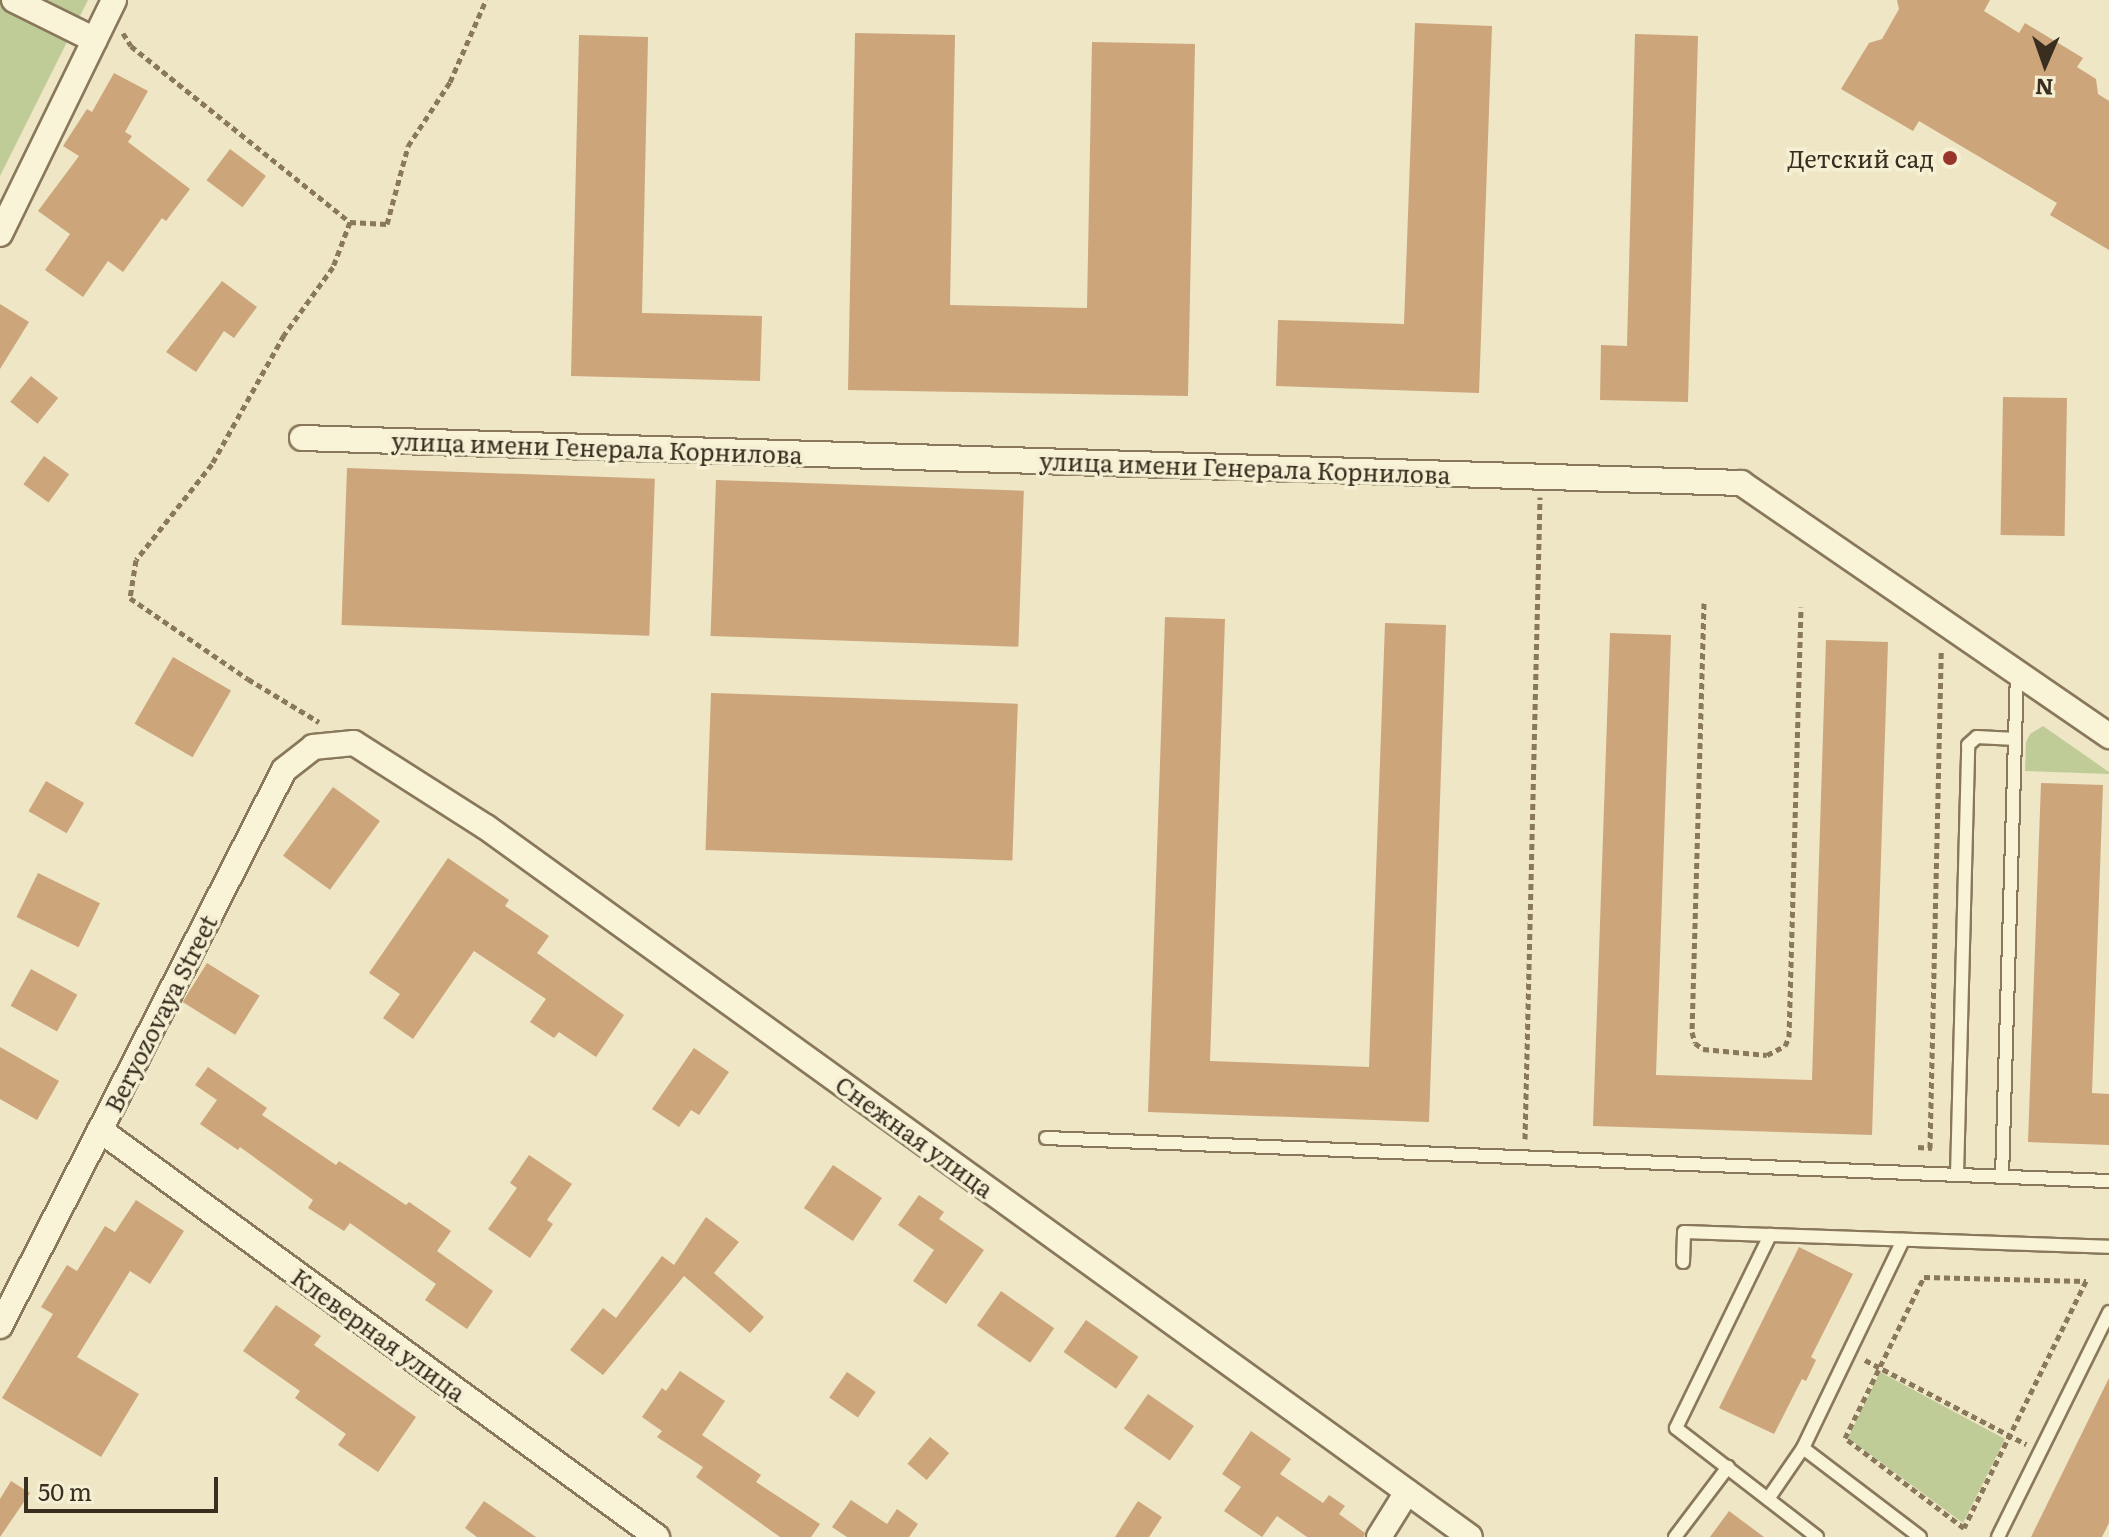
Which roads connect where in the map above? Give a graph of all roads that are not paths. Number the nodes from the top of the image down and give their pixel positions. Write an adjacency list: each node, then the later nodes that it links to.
1 (14, 0): 3 (street)
2 (116, 12): 3 (street)
3 (95, 40): 4 (street)
4 (9, 195): 5 (street)
5 (0, 234)
6 (302, 438): 7 (street, улица имени Генерала Корнилова)
7 (2017, 671): 8 (street, улица имени Генерала Корнилова); 9 (lane)
8 (2109, 736)
9 (2015, 739): 13 (lane); 14 (lane)
10 (354, 743): 11 (street, Beryozovaya Street); 24 (street, Снежная улица)
11 (100, 1130): 21 (street, Beryozovaya Street); 26 (street, Клеверная улица)
12 (1046, 1138): 13 (lane)
13 (1957, 1175): 14 (lane)
14 (2002, 1177): 15 (lane)
15 (2109, 1181)
16 (1770, 1235): 17 (lane); 19 (lane); 23 (lane)
17 (1903, 1240): 18 (lane); 22 (lane)
18 (2109, 1247)
19 (1683, 1262)
20 (2109, 1312): 32 (lane)
21 (0, 1326)
22 (1803, 1448): 25 (lane); 31 (lane)
23 (1728, 1467): 25 (lane); 29 (lane)
24 (1407, 1492): 27 (street); 28 (street, Снежная улица)
25 (1768, 1499): 30 (lane)
26 (657, 1537)
27 (1379, 1537)
28 (1470, 1537)
29 (1675, 1537)
30 (1817, 1537)
31 (1920, 1537)
32 (1998, 1537)

